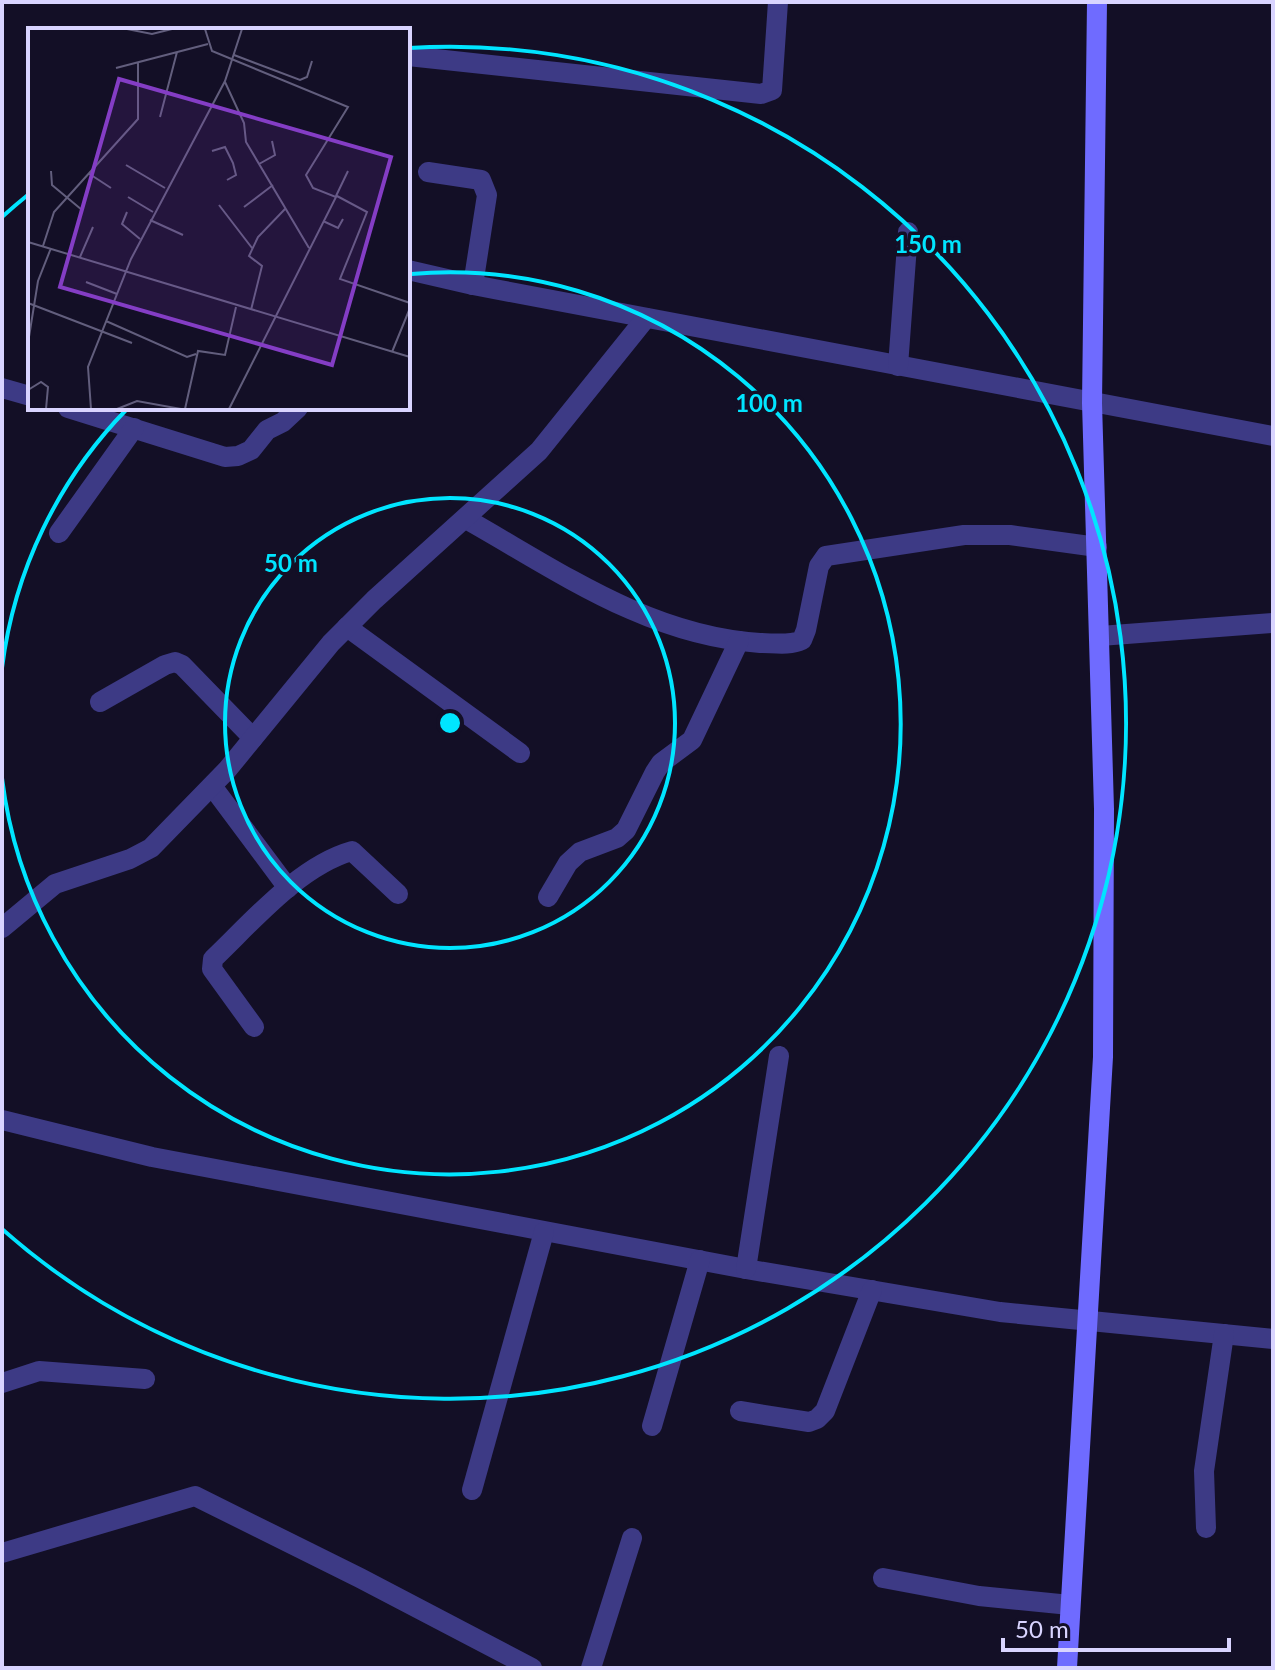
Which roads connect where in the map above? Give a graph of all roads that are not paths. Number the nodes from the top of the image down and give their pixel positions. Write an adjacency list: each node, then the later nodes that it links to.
1 (778, 2): 3 (street)
2 (1097, 2): 12 (street)
3 (410, 56)
4 (428, 172): 7 (street)
5 (908, 232): 9 (street)
6 (410, 270): 7 (street)
7 (473, 285): 8 (street)
8 (646, 318): 9 (street); 17 (street)
9 (898, 366): 12 (street)
10 (2, 388): 11 (street)
11 (28, 395)
12 (1092, 403): 16 (street); 19 (street)
13 (75, 410): 15 (street)
14 (296, 410): 15 (street)
15 (134, 428): 18 (street)
16 (1273, 436)
17 (466, 519): 21 (street); 23 (street)
18 (59, 533)
19 (1097, 547): 22 (street); 23 (street)
20 (1273, 623): 22 (street)
21 (347, 627): 25 (street); 26 (street)
22 (1100, 636): 39 (street)
23 (739, 641): 30 (street)
24 (100, 702): 25 (street)
25 (253, 738): 27 (street)
26 (520, 753)
27 (212, 786): 28 (street); 31 (street)
28 (288, 888): 29 (street); 32 (street)
29 (398, 894)
30 (548, 897)
31 (2, 928)
32 (254, 1027)
33 (779, 1056): 37 (street)
34 (2, 1120): 35 (street)
35 (544, 1232): 36 (street); 46 (street)
36 (700, 1260): 37 (street); 45 (street)
37 (746, 1269): 38 (street)
38 (872, 1290): 39 (street); 44 (street)
39 (1088, 1320): 40 (street); 51 (street)
40 (1224, 1334): 41 (street); 47 (street)
41 (1273, 1339)
42 (145, 1379): 43 (street)
43 (2, 1383)
44 (740, 1411)
45 (652, 1426)
46 (472, 1490)
47 (1206, 1528)
48 (632, 1538): 53 (street)
49 (2, 1553): 52 (street)
50 (883, 1578): 51 (street)
51 (1070, 1605): 54 (street)
52 (532, 1668)
53 (591, 1668)
54 (1067, 1668)

